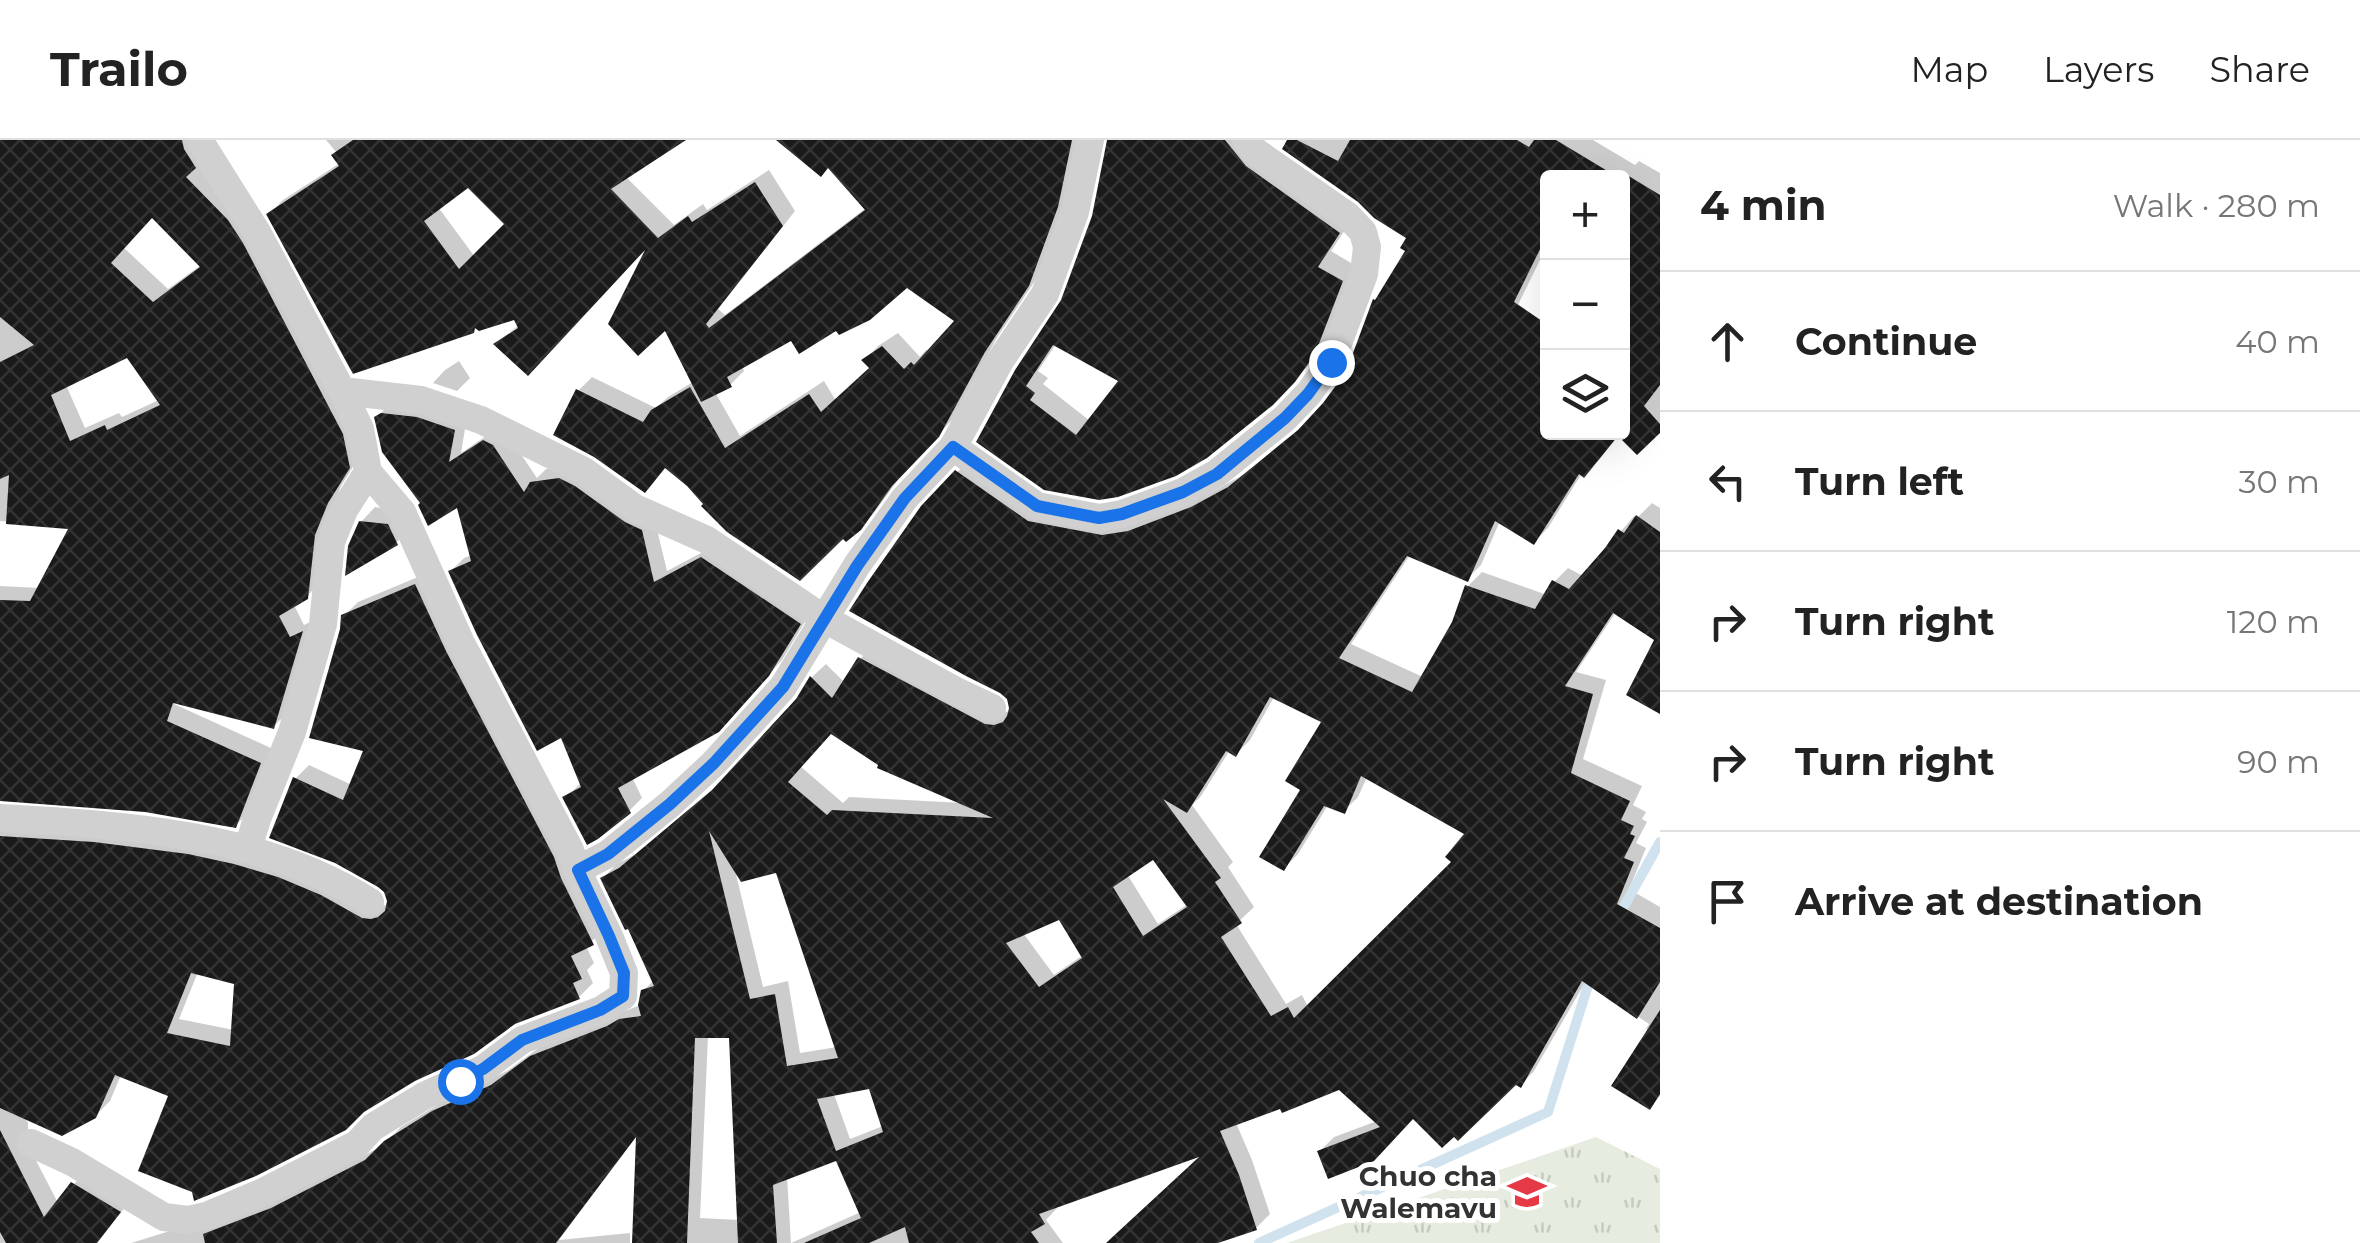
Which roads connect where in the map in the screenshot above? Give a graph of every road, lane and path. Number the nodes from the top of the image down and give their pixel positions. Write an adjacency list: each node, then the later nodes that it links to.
1 (199, 140): 4 (street)
2 (1090, 140): 5 (street)
3 (1246, 140): 5 (street)
4 (342, 390): 6 (street); 7 (street)
5 (953, 447): 7 (street)
6 (368, 472): 10 (street); 11 (street)
7 (823, 618): 8 (street); 11 (street)
8 (992, 708)
9 (0, 818): 10 (street)
10 (248, 848): 12 (street)
11 (578, 870): 13 (street)
12 (370, 902)
13 (32, 1143)

